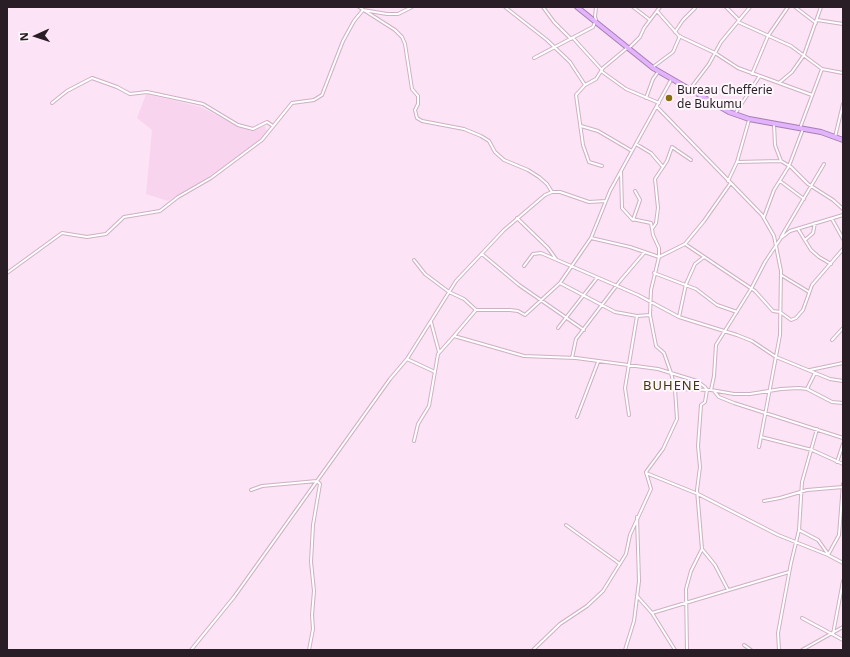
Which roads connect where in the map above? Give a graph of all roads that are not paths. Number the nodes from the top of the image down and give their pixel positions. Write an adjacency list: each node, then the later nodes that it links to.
1 (359, 7): 16 (street)
2 (412, 7): 16 (street)
3 (505, 7): 27 (street)
4 (543, 7): 26 (street)
5 (576, 7): 21 (highway)
6 (596, 7): 21 (street)
7 (633, 7): 18 (street)
8 (655, 7): 17 (street)
9 (660, 7): 17 (street)
10 (696, 7): 23 (street)
11 (726, 7): 19 (street)
12 (750, 7): 19 (street)
13 (788, 7): 25 (street)
14 (795, 7): 20 (street)
15 (821, 7): 20 (street)
16 (364, 8): 53 (street); 72 (street)
17 (657, 11): 18 (street); 23 (street)
18 (650, 20): 28 (street)
19 (738, 21): 25 (street); 29 (street)
20 (816, 22): 22 (street); 30 (street)
21 (596, 23): 26 (street); 28 (highway)
22 (843, 24)
23 (675, 32): 24 (street)
24 (680, 36): 29 (street); 32 (street)
25 (768, 36): 30 (street); 37 (street)
26 (572, 38): 27 (street); 34 (street)
27 (554, 48): 31 (street); 41 (street)
28 (628, 48): 32 (highway); 34 (street)
29 (715, 53): 37 (street); 42 (street)
30 (804, 55): 33 (street); 40 (street)
31 (534, 58)
32 (653, 68): 35 (highway)
33 (822, 69): 36 (street); 43 (street)
34 (602, 70): 41 (street); 44 (street)
35 (658, 72): 39 (highway); 44 (street)
36 (843, 73)
37 (752, 74): 38 (street)
38 (759, 77): 40 (street); 49 (street)
39 (670, 80): 42 (highway); 46 (street)
40 (779, 84): 43 (street)
41 (585, 85): 52 (street)
42 (689, 90): 49 (highway)
43 (812, 95): 54 (street)
44 (646, 98): 46 (street)
45 (52, 103): 53 (street)
46 (659, 103): 48 (street)
47 (843, 104): 55 (street)
48 (657, 107): 57 (street); 67 (street)
49 (735, 114): 50 (highway)
50 (749, 119): 51 (highway); 61 (street)
51 (774, 124): 54 (highway); 60 (street)
52 (581, 126): 58 (street); 63 (street)
53 (274, 127): 100 (street)
54 (801, 128): 55 (highway); 64 (street)
55 (836, 137): 56 (highway)
56 (843, 140)
57 (636, 144): 58 (street); 65 (street)
58 (632, 151): 66 (street)
59 (691, 160): 65 (street)
60 (781, 161): 61 (street); 64 (street)
61 (737, 162): 67 (street)
62 (824, 164): 70 (street)
63 (602, 166)
64 (789, 166): 68 (street); 70 (street)
65 (663, 167): 83 (street)
66 (621, 171): 74 (street); 80 (street)
67 (728, 181): 69 (street)
68 (780, 181): 73 (street); 77 (street)
69 (730, 183): 77 (street); 88 (street)
70 (812, 187): 73 (street); 75 (street)
71 (635, 191): 80 (street)
72 (552, 192): 74 (street); 78 (street)
73 (804, 199): 85 (street)
74 (606, 201): 84 (street)
75 (843, 209)
76 (843, 215): 79 (street)
77 (764, 217): 89 (street)
78 (518, 218): 92 (street); 96 (street)
79 (832, 219): 81 (street); 86 (street)
80 (633, 220): 83 (street)
81 (815, 223): 82 (street); 87 (street)
82 (798, 228): 85 (street); 87 (street)
83 (652, 229): 93 (street)
84 (591, 238): 91 (street); 99 (street)
85 (781, 238): 89 (street)
86 (843, 239)
87 (805, 240): 97 (street)
88 (685, 244): 93 (street); 94 (street)
89 (776, 245): 102 (street); 107 (street)
90 (843, 249): 97 (street)
91 (644, 252): 93 (street); 106 (street)
92 (482, 254): 108 (street); 111 (street)
93 (659, 257): 101 (street)
94 (704, 257): 105 (street); 107 (street)
95 (414, 260): 108 (street)
96 (557, 261): 98 (street); 99 (street)
97 (831, 264): 109 (street)
98 (524, 266)
99 (572, 267): 103 (street); 104 (street)
100 (7, 273)
101 (654, 273): 105 (street); 112 (street)
102 (781, 275): 109 (street); 116 (street)
103 (597, 278): 106 (street); 110 (street)
104 (560, 284): 110 (street); 111 (street)
105 (686, 284): 115 (street); 119 (street)
106 (616, 286): 112 (street); 113 (street)
107 (751, 289): 115 (street); 116 (street)
108 (449, 292): 114 (street); 121 (street)
109 (809, 292): 116 (street)
110 (584, 295): 113 (street); 120 (street)
111 (541, 300): 114 (street); 120 (street)
112 (650, 301): 117 (street); 119 (street)
113 (602, 305): 118 (street); 124 (street)
114 (476, 310): 126 (street)
115 (737, 312): 125 (street)
116 (780, 312): 129 (street)
117 (650, 315): 118 (street); 137 (street)
118 (637, 316): 134 (street)
119 (679, 317): 125 (street)
120 (566, 318): 122 (street); 124 (street)
121 (431, 322): 128 (street); 131 (street)
122 (558, 328)
123 (843, 328): 127 (street)
124 (584, 330): 130 (street)
125 (724, 332): 129 (street); 143 (street)
126 (454, 336): 128 (street); 130 (street)
127 (832, 340)
128 (439, 352): 136 (street)
129 (776, 357): 135 (street); 144 (street)
130 (572, 358): 132 (street)
131 (407, 359): 136 (street); 159 (street)
132 (598, 362): 134 (street); 148 (street)
133 (843, 363): 135 (street)
134 (629, 365): 137 (street); 147 (street)
135 (809, 370): 138 (street)
136 (435, 372): 152 (street)
137 (671, 373): 140 (street); 142 (street)
138 (815, 373): 139 (street); 141 (street)
139 (843, 381)
140 (675, 389): 142 (street); 158 (street)
141 (807, 389): 144 (street); 145 (street)
142 (707, 390): 143 (street); 163 (street)
143 (712, 390): 144 (street); 146 (street)
144 (770, 392): 146 (street)
145 (843, 403)
146 (765, 413): 149 (street); 150 (street)
147 (629, 415)
148 (577, 417)
149 (816, 429): 151 (street); 155 (street)
150 (760, 437): 154 (street); 155 (street)
151 (843, 438)
152 (414, 441)
153 (843, 444): 156 (street)
154 (759, 447)
155 (812, 450): 156 (street); 162 (street)
156 (837, 462): 157 (street)
157 (843, 464)
158 (646, 473): 163 (street); 166 (street)
159 (317, 481): 161 (street); 185 (street); 186 (street)
160 (843, 486): 162 (street); 165 (street)
161 (251, 490)
162 (801, 491): 164 (street); 168 (street)
163 (698, 494): 169 (street); 170 (street)
164 (764, 501)
165 (842, 514): 171 (street)
166 (637, 516): 173 (street); 177 (street)
167 (566, 525): 173 (street)
168 (799, 530): 169 (street); 171 (street)
169 (796, 542): 171 (street); 174 (street)
170 (702, 549): 176 (street); 178 (street)
171 (828, 555): 172 (street)
172 (843, 563)
173 (620, 564): 187 (street)
174 (789, 572): 176 (street); 192 (street)
175 (843, 581): 182 (street)
176 (728, 590): 178 (street)
177 (637, 596): 179 (street); 188 (street)
178 (685, 603): 179 (street); 190 (street)
179 (652, 613): 189 (street)
180 (802, 618): 182 (street)
181 (843, 627): 182 (street)
182 (833, 634): 183 (street); 193 (street)
183 (843, 640)
184 (744, 645): 191 (street)
185 (191, 650)
186 (309, 650)
187 (533, 650)
188 (625, 650)
189 (675, 650)
190 (687, 650)
191 (751, 650)
192 (779, 650)
193 (802, 650)

